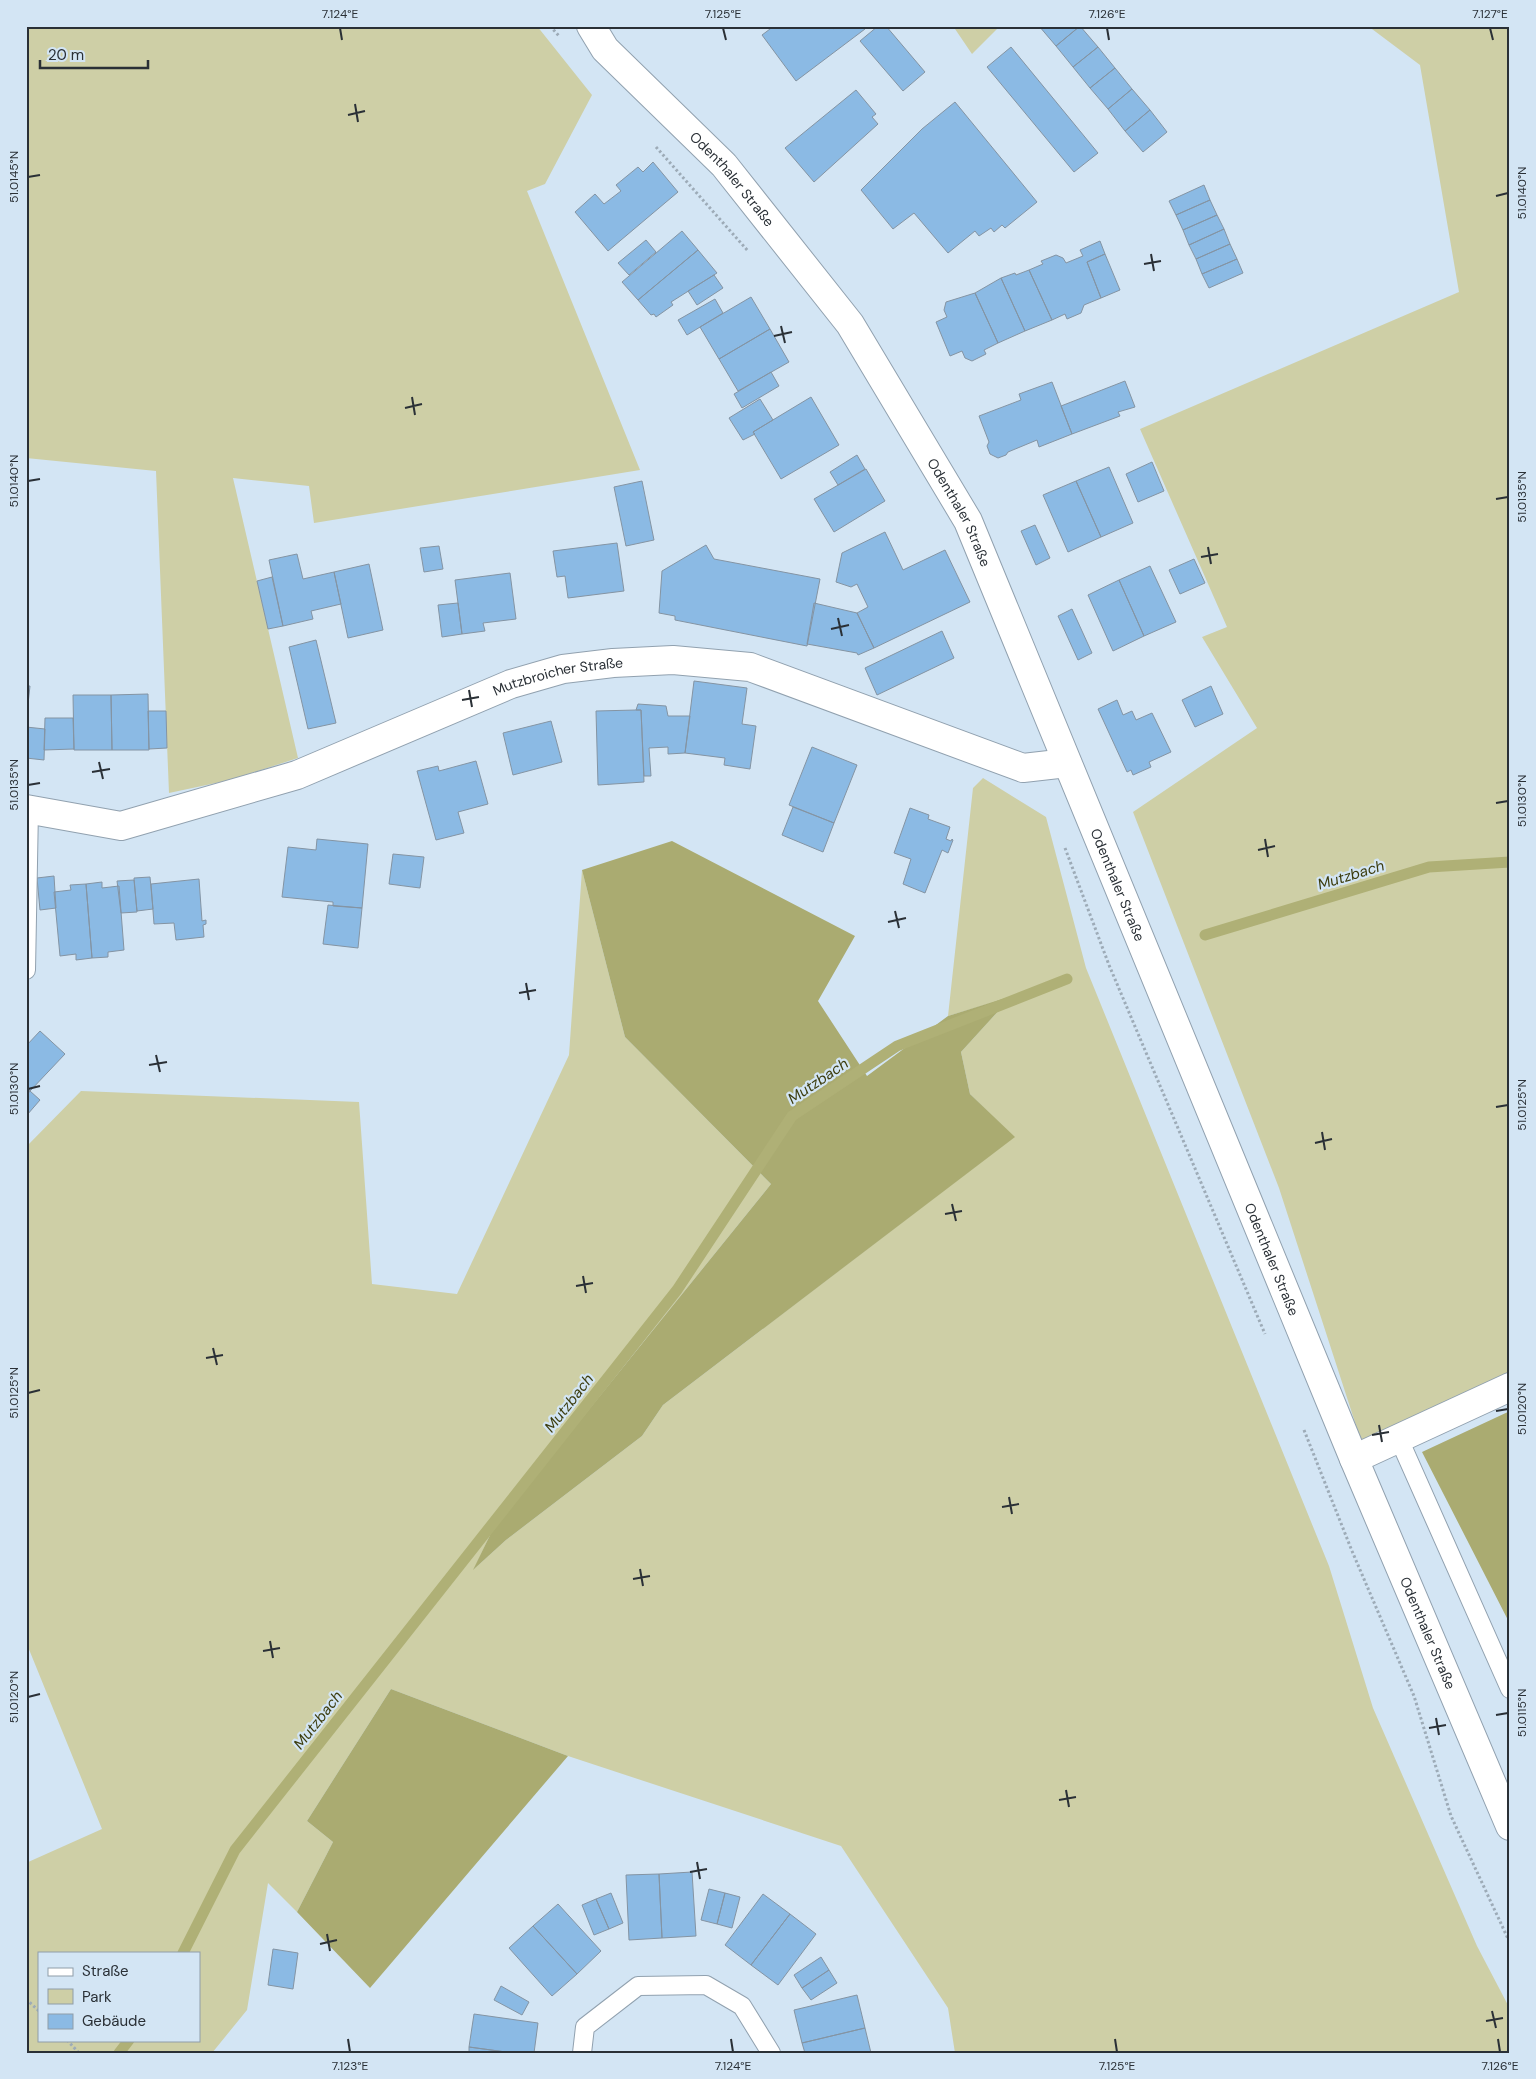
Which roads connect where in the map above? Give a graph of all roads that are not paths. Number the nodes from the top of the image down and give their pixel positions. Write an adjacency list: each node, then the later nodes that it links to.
1 (590, 26): 2 (main road, Odenthaler Straße)
2 (1067, 763): 3 (main road, Mutzbroicher Straße); 7 (main road, Odenthaler Straße)
3 (28, 809): 4 (lane)
4 (26, 970)
5 (1510, 1387): 6 (main road)
6 (1399, 1439): 7 (main road); 8 (lane)
7 (1354, 1459): 9 (main road, Odenthaler Straße)
8 (1510, 1689)
9 (1510, 1826)
10 (582, 2053): 11 (lane)
11 (771, 2053)

